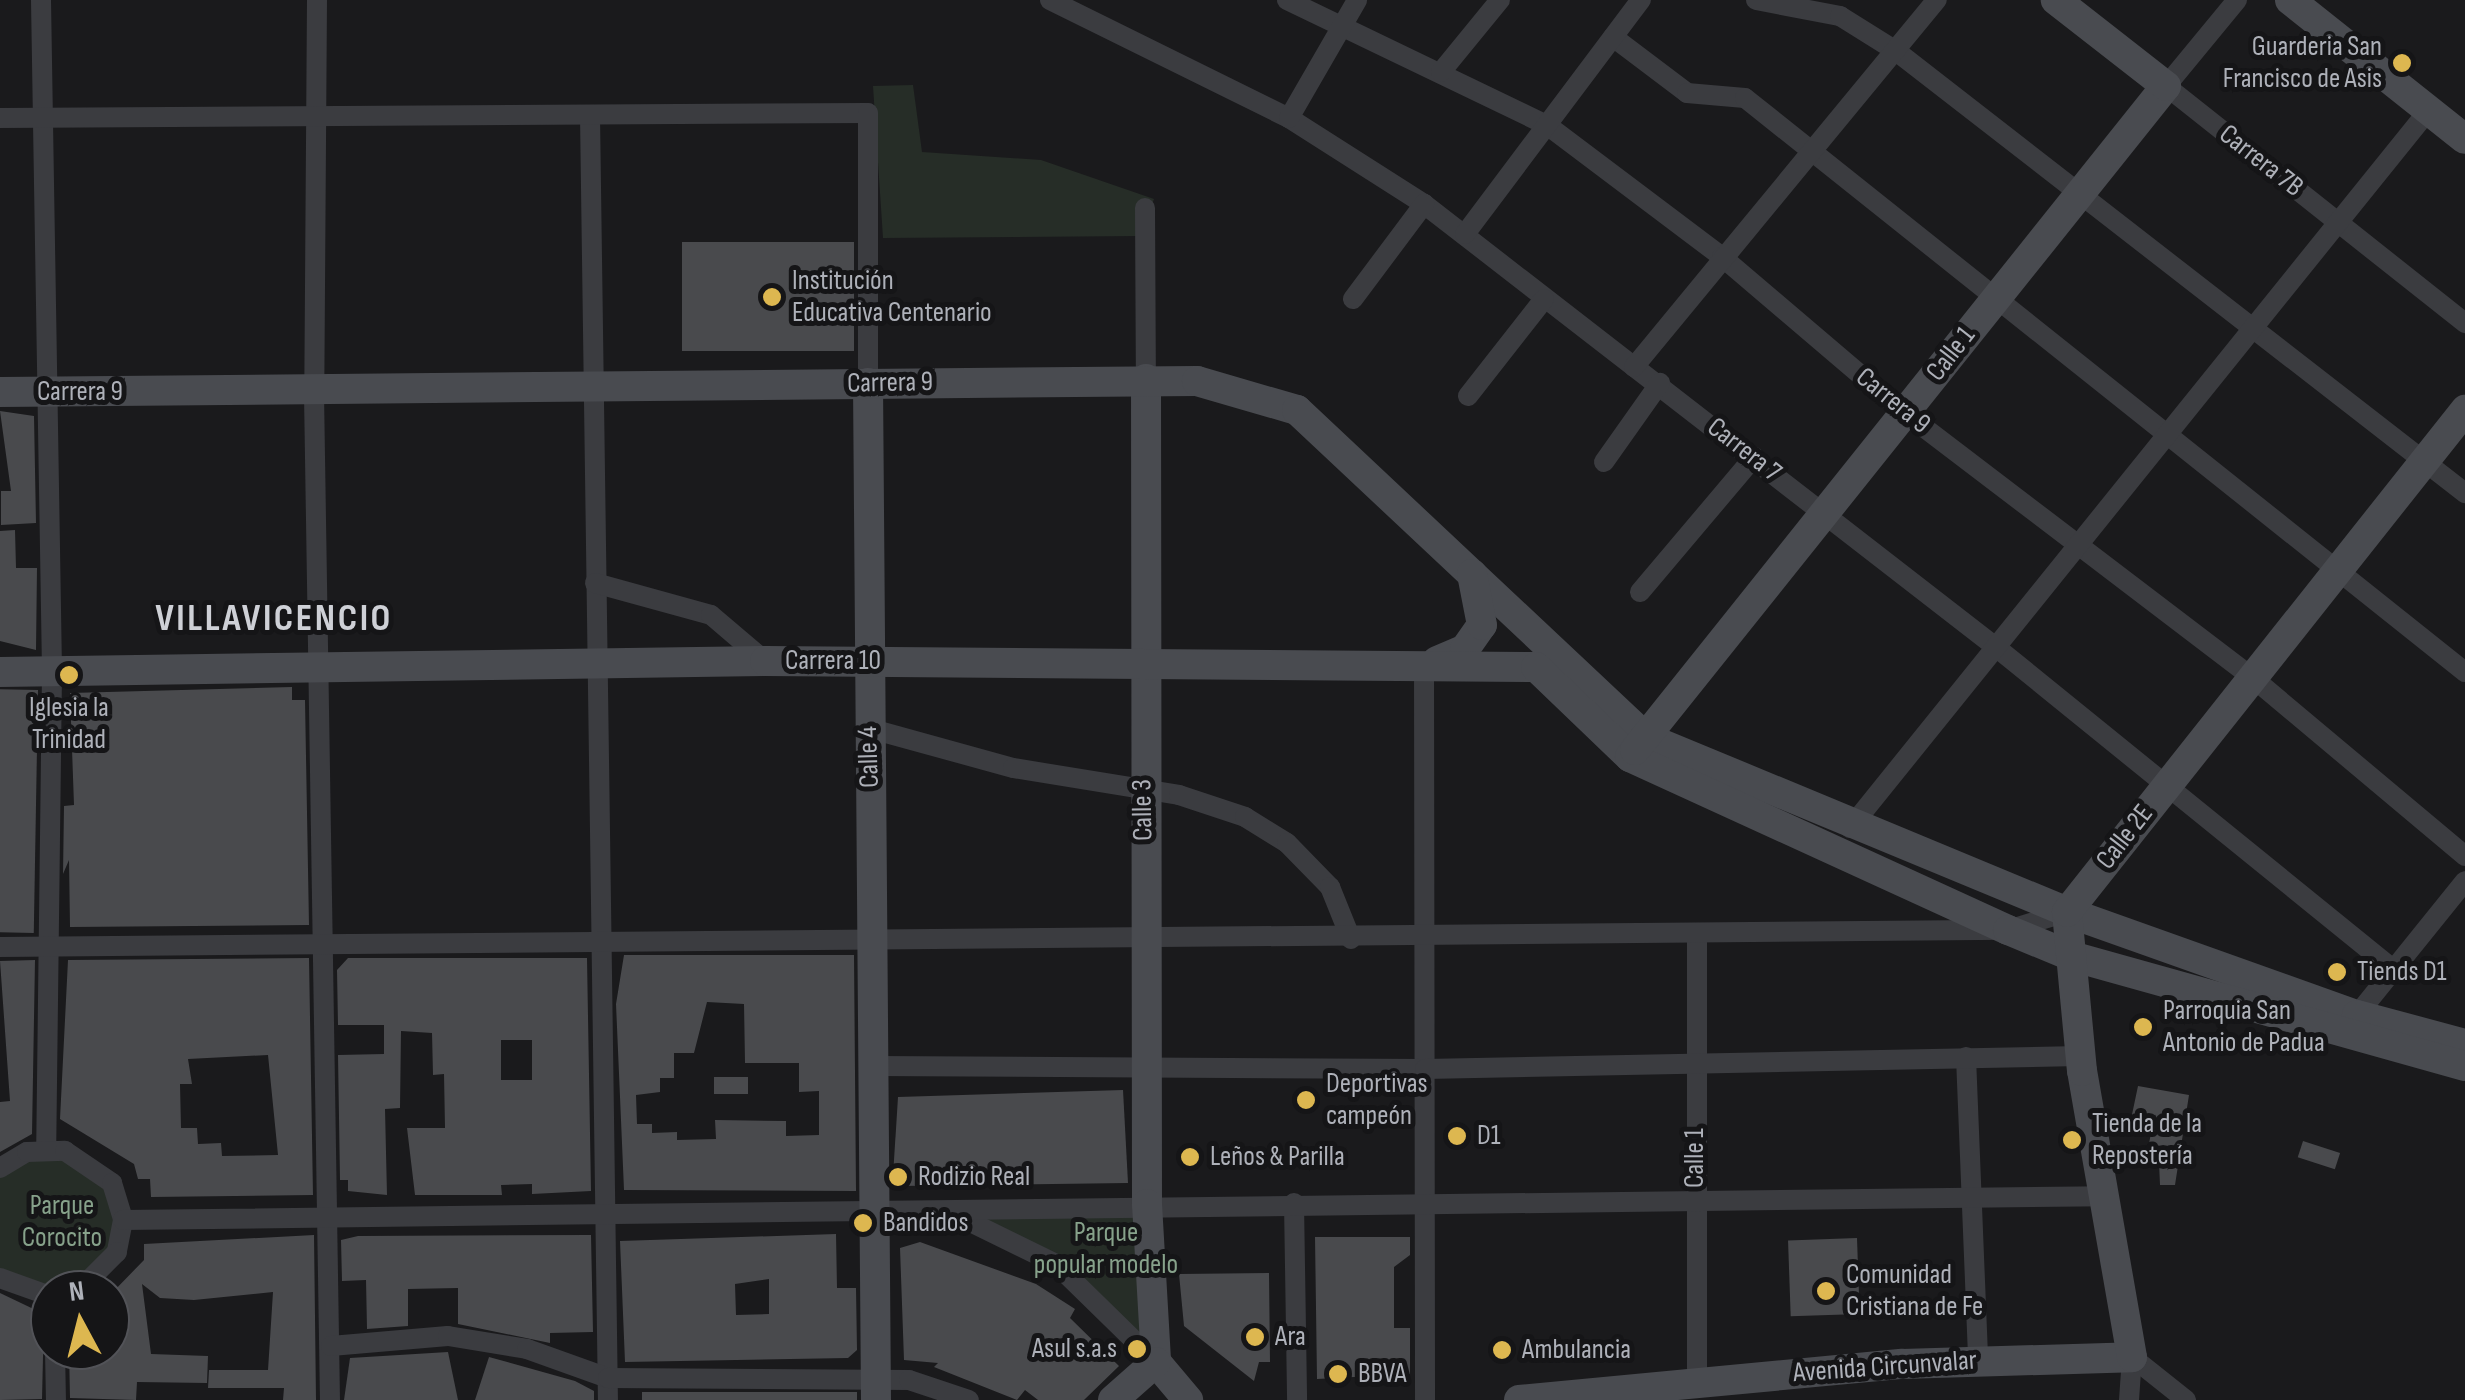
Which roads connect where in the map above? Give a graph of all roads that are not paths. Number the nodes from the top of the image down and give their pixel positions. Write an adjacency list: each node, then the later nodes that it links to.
1 (41, 0): 22 (street)
2 (317, 0): 20 (street)
3 (1050, 0): 23 (street, Carrera 7)
4 (1287, 0): 13 (street, Carrera 9)
5 (1357, 0): 13 (street)
6 (1500, 0): 16 (street)
7 (1641, 0): 14 (street)
8 (1756, 0): 15 (street)
9 (1937, 0): 15 (street)
10 (2056, 0): 17 (main road, Carrera 7B)
11 (2236, 0): 17 (street, Calle 1)
12 (2290, 0): 18 (main road)
13 (1338, 24): 16 (street, Carrera 9); 23 (street)
14 (1613, 37): 24 (street); 26 (street)
15 (1896, 51): 26 (street); 27 (street)
16 (1441, 72): 24 (street, Carrera 9)
17 (2166, 86): 27 (main road, Calle 1); 30 (street, Carrera 7B)
18 (2428, 111): 25 (main road); 30 (street)
19 (590, 115): 20 (street); 40 (street, Calle 4); 42 (street)
20 (314, 116): 22 (street); 45 (street)
21 (0, 118): 22 (street)
22 (43, 118): 44 (street)
23 (1289, 118): 28 (street, Carrera 7)
24 (1547, 125): 31 (street); 32 (street, Carrera 9)
25 (2465, 140)
26 (1815, 152): 32 (street); 34 (street)
27 (2080, 192): 34 (main road, Calle 1); 37 (street)
28 (1424, 204): 31 (street, Carrera 7); 33 (street)
29 (1145, 208): 39 (street, Calle 3)
30 (2338, 222): 36 (street, Carrera 7B); 37 (street)
31 (1465, 234): 35 (street, Carrera 7)
32 (1722, 257): 38 (street); 48 (street, Carrera 9)
33 (1353, 298)
34 (1996, 298): 48 (main road, Calle 1); 49 (street)
35 (1544, 299): 38 (street, Carrera 7); 46 (street)
36 (2465, 323)
37 (2248, 327): 49 (street); 51 (street)
38 (1634, 368): 41 (street, Carrera 7)
39 (1146, 379): 40 (main road, Carrera 9); 56 (main road, Carrera 9); 63 (main road, Calle 3)
40 (868, 382): 42 (main road, Carrera 9); 62 (main road, Calle 4)
41 (1660, 384): 50 (street, Carrera 7); 52 (street)
42 (590, 389): 45 (main road, Carrera 9); 58 (street)
43 (0, 392): 44 (main road, Carrera 9)
44 (44, 392): 45 (main road, Carrera 9); 68 (street)
45 (314, 394): 66 (street)
46 (1468, 396)
47 (2465, 410): 51 (main road, Calle 2E)
48 (1905, 413): 54 (main road, Calle 1); 55 (street, Carrera 9)
49 (2170, 434): 55 (street); 57 (street)
50 (1754, 458): 54 (street, Carrera 7); 59 (street)
51 (2425, 461): 53 (street); 57 (main road, Calle 2E)
52 (1604, 462)
53 (2465, 492)
54 (1826, 515): 60 (street, Carrera 7); 72 (main road, Calle 1)
55 (2080, 542): 60 (street); 70 (street, Carrera 9)
56 (1463, 561): 64 (main road); 72 (main road, Carrera 9)
57 (2342, 570): 69 (street); 70 (main road, Calle 2E)
58 (595, 583): 61 (street); 65 (street)
59 (1640, 592)
60 (1998, 648): 73 (street, Carrera 7); 75 (street)
61 (765, 661): 62 (main road, Carrera 10); 65 (main road, Carrera 10)
62 (866, 661): 63 (main road, Carrera 10); 71 (main road, Calle 4)
63 (1141, 662): 64 (main road, Carrera 10); 74 (main road, Calle 3)
64 (1424, 662): 72 (main road, Carrera 10); 81 (street)
65 (595, 665): 66 (main road, Carrera 10); 84 (street)
66 (320, 668): 68 (main road, Carrera 10); 86 (street)
67 (0, 672): 68 (main road, Carrera 10)
68 (52, 672): 88 (street)
69 (2465, 672)
70 (2254, 678): 73 (main road, Calle 2E); 76 (street, Carrera 9)
71 (868, 728): 74 (street); 85 (main road, Calle 4)
72 (1638, 747): 75 (main road); 79 (main road)
73 (2168, 783): 78 (main road, Calle 2E); 90 (street, Carrera 7)
74 (1143, 792): 82 (street); 83 (main road, Calle 3)
75 (1850, 828): 78 (main road)
76 (2465, 856)
77 (2465, 880): 90 (street)
78 (2066, 912): 79 (street); 89 (main road); 91 (main road)
79 (2008, 930): 80 (street); 89 (main road)
80 (1696, 934): 81 (street); 95 (street, Calle 1)
81 (1425, 938): 82 (street); 99 (street)
82 (1351, 939): 83 (street)
83 (1145, 942): 85 (street); 98 (main road, Calle 3)
84 (603, 944): 85 (street); 86 (street); 110 (street)
85 (875, 944): 96 (main road, Calle 4)
86 (326, 946): 88 (street); 109 (street)
87 (0, 947): 88 (street)
88 (48, 947): 100 (street)
89 (2071, 956): 93 (main road); 97 (main road)
90 (2393, 969): 91 (street)
91 (2357, 1014): 92 (main road)
92 (2465, 1044)
93 (2080, 1056): 94 (street); 102 (main road)
94 (1966, 1058): 95 (street); 104 (street)
95 (1696, 1062): 99 (street); 103 (street, Calle 1)
96 (874, 1066): 98 (street); 111 (main road, Calle 4)
97 (2465, 1066)
98 (1147, 1069): 99 (street); 106 (main road, Calle 3)
99 (1425, 1069): 107 (street)
100 (46, 1149): 101 (street); 112 (street)
101 (0, 1168)
102 (2104, 1196): 104 (street); 117 (main road)
103 (1695, 1200): 104 (street); 107 (street); 122 (street, Calle 1)
104 (1973, 1201): 118 (street)
105 (1294, 1202): 106 (street); 107 (street); 130 (street)
106 (1147, 1204): 108 (street); 119 (main road, Calle 3)
107 (1423, 1204): 131 (street)
108 (948, 1211): 111 (street); 119 (street)
109 (330, 1214): 110 (street); 112 (street); 116 (street)
110 (606, 1214): 111 (street); 121 (street)
111 (878, 1214): 123 (main road, Calle 4)
112 (123, 1220): 113 (street)
113 (104, 1270)
114 (0, 1278): 115 (street)
115 (30, 1289)
116 (331, 1346): 121 (street); 125 (street)
117 (2132, 1357): 118 (main road, Avenida Circunvalar); 133 (street); 134 (street)
118 (1978, 1360): 122 (main road, Avenida Circunvalar)
119 (1156, 1362): 128 (main road); 129 (main road)
120 (56, 1370): 124 (street)
121 (608, 1378): 123 (street); 126 (street)
122 (1697, 1382): 132 (main road, Avenida Circunvalar)
123 (876, 1390): 127 (street)
124 (56, 1400)
125 (330, 1400)
126 (608, 1400)
127 (969, 1400)
128 (1113, 1400)
129 (1188, 1400)
130 (1297, 1400)
131 (1425, 1400)
132 (1518, 1400)
133 (2129, 1400)
134 (2186, 1400)

